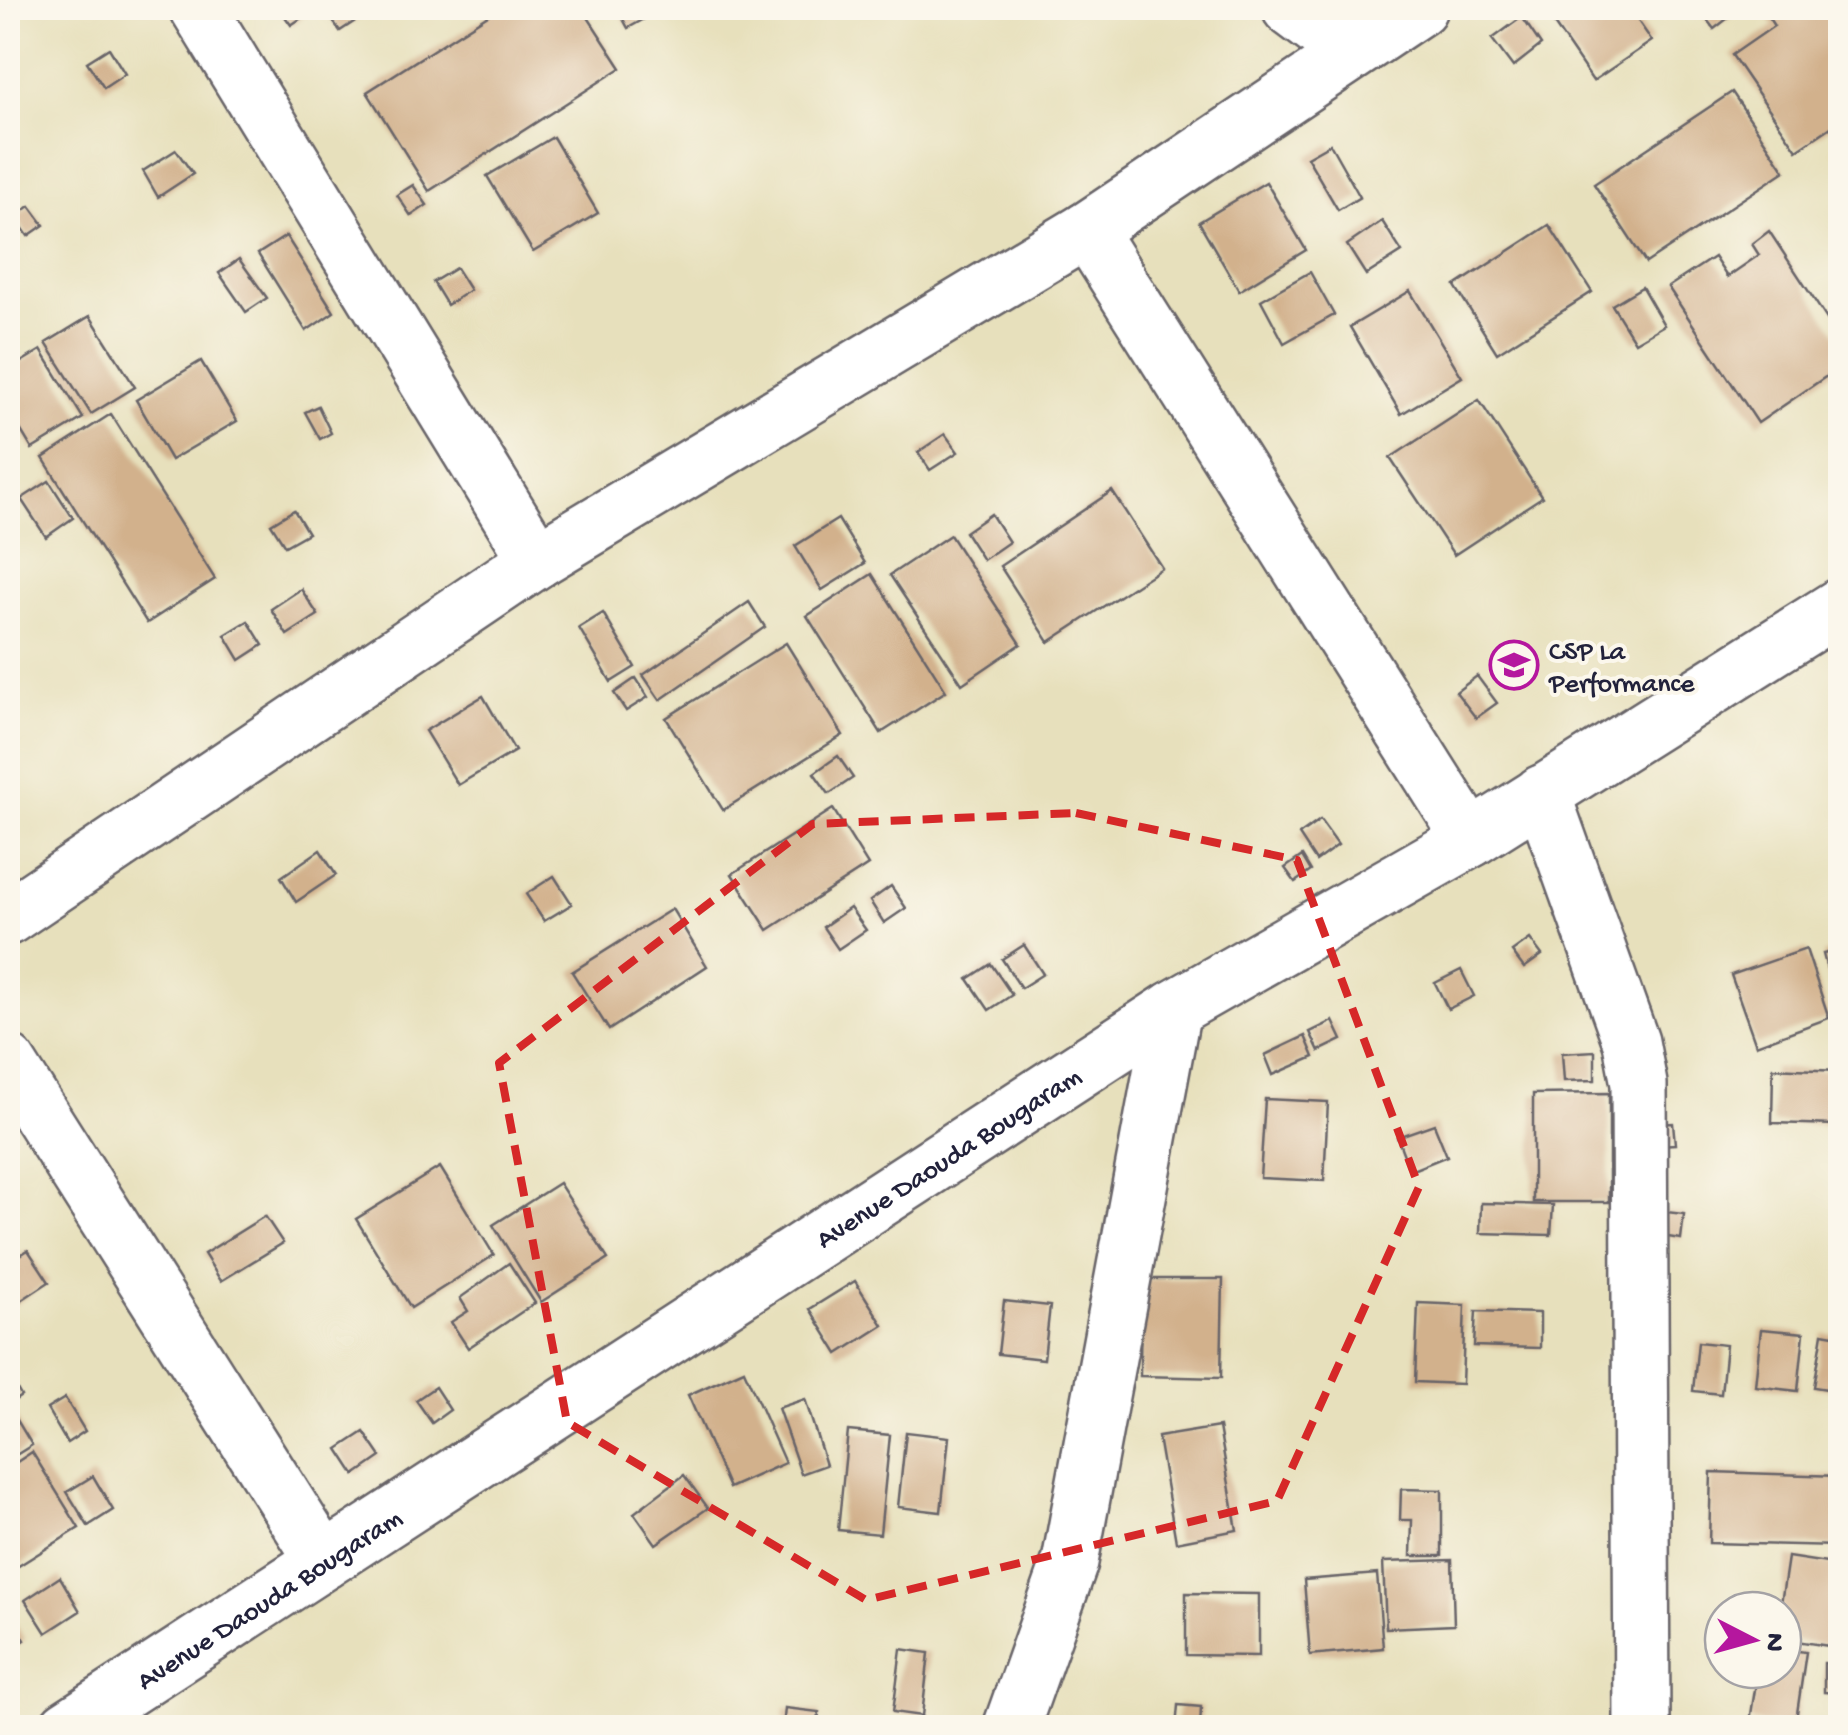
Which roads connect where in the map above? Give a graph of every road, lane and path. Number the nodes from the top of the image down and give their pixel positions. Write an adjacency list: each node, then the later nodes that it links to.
1 (198, 8): 6 (street)
2 (1290, 8): 4 (street)
3 (1419, 8): 4 (street)
4 (1350, 53): 5 (street)
5 (1087, 230): 6 (street); 9 (street)
6 (538, 560): 10 (street)
7 (1840, 606): 8 (street, Avenue Daouda Bougaram)
8 (1542, 793): 9 (street, Avenue Daouda Bougaram); 16 (street)
9 (1471, 838): 11 (street, Avenue Daouda Bougaram)
10 (8, 916)
11 (1174, 1009): 13 (street, Avenue Daouda Bougaram); 15 (street)
12 (8, 1063): 13 (street)
13 (324, 1561): 14 (street, Avenue Daouda Bougaram)
14 (68, 1728)
15 (1011, 1728)
16 (1642, 1728)

